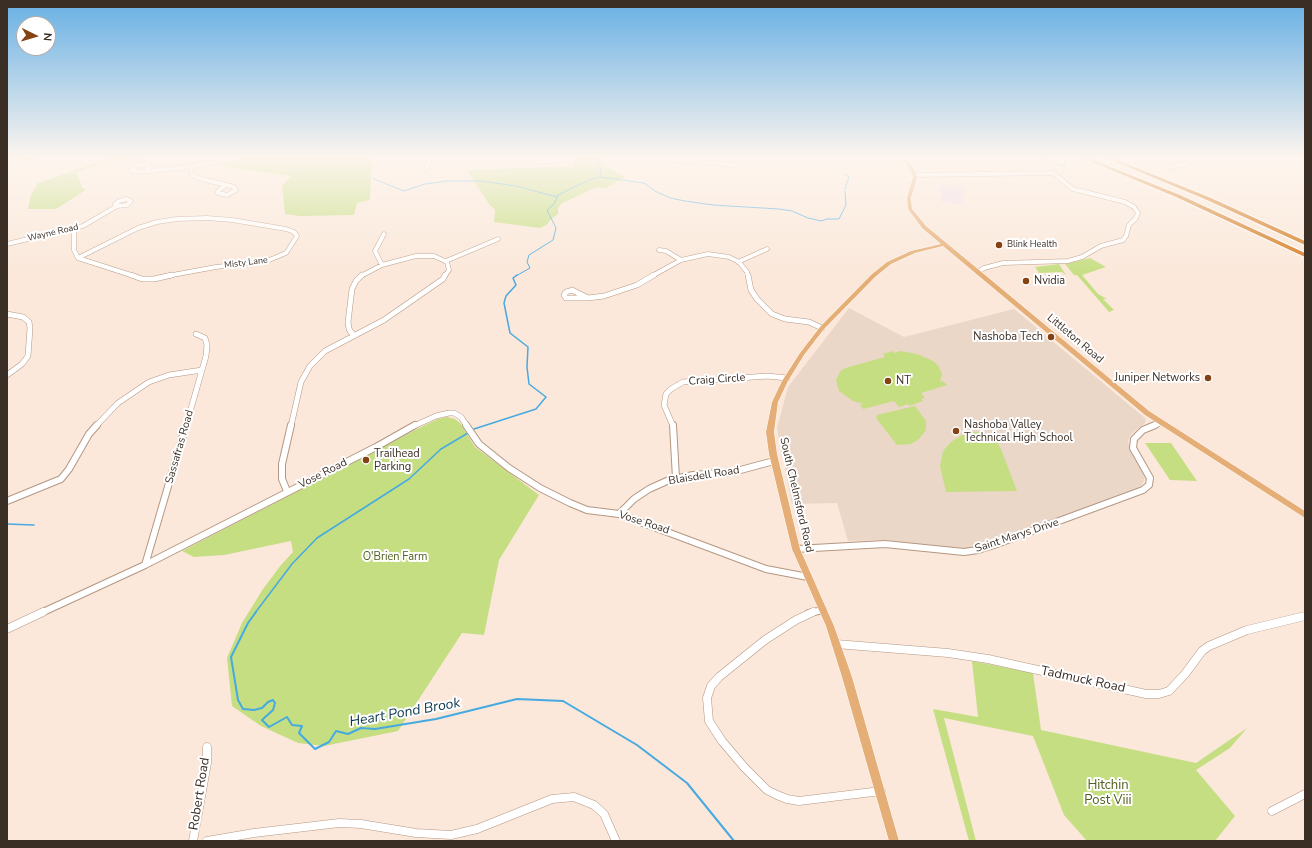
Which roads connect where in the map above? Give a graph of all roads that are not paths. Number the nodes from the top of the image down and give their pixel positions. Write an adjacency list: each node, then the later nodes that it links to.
1 (909, 197): 11 (main road, Littleton Road)
2 (1105, 197): 20 (street)
3 (1179, 197): 14 (highway)
4 (1203, 197): 9 (highway)
5 (117, 206): 6 (street, Wayne Road)
6 (74, 229): 10 (street, Wayne Road); 15 (street)
7 (384, 234): 19 (street)
8 (498, 239): 17 (street)
9 (1305, 243)
10 (7, 244)
11 (944, 244): 20 (main road, Littleton Road); 23 (main road, South Chelmsford Road)
12 (767, 249): 18 (street)
13 (659, 250): 16 (street)
14 (1305, 255)
15 (78, 258): 15 (street, Misty Lane)
16 (681, 260): 18 (street); 21 (street)
17 (446, 261): 19 (street); 25 (street)
18 (738, 262): 23 (street)
19 (382, 265): 25 (street)
20 (978, 272): 29 (main road, Littleton Road)
21 (588, 298)
22 (7, 314): 27 (street)
23 (822, 328): 28 (main road, South Chelmsford Road)
24 (196, 334): 26 (street, Sassafras Road)
25 (353, 335): 32 (street)
26 (202, 370): 33 (street); 37 (street, Sassafras Road)
27 (7, 375)
28 (787, 378): 30 (main road, South Chelmsford Road); 31 (street, Craig Circle)
29 (1160, 423): 35 (main road, Littleton Road); 36 (street, Saint Marys Drive)
30 (774, 461): 31 (street, Blaisdell Road); 36 (main road, South Chelmsford Road)
31 (676, 478): 34 (street, Blaisdell Road)
32 (287, 491): 34 (street, Vose Road); 37 (street, Vose Road)
33 (7, 501)
34 (620, 514): 38 (street, Vose Road)
35 (1305, 515)
36 (796, 549): 38 (main road, South Chelmsford Road)
37 (145, 564): 41 (street, Vose Road)
38 (808, 576): 39 (main road, South Chelmsford Road)
39 (823, 610): 42 (main road, South Chelmsford Road); 44 (street)
40 (1303, 618): 42 (street, Tadmuck Road)
41 (7, 629)
42 (836, 644): 44 (main road, South Chelmsford Road)
43 (207, 747): 47 (street, Robert Road)
44 (881, 791): 50 (main road, South Chelmsford Road)
45 (1305, 794): 46 (street)
46 (1272, 811)
47 (193, 841)
48 (207, 841): 49 (street)
49 (616, 841)
50 (894, 841)

